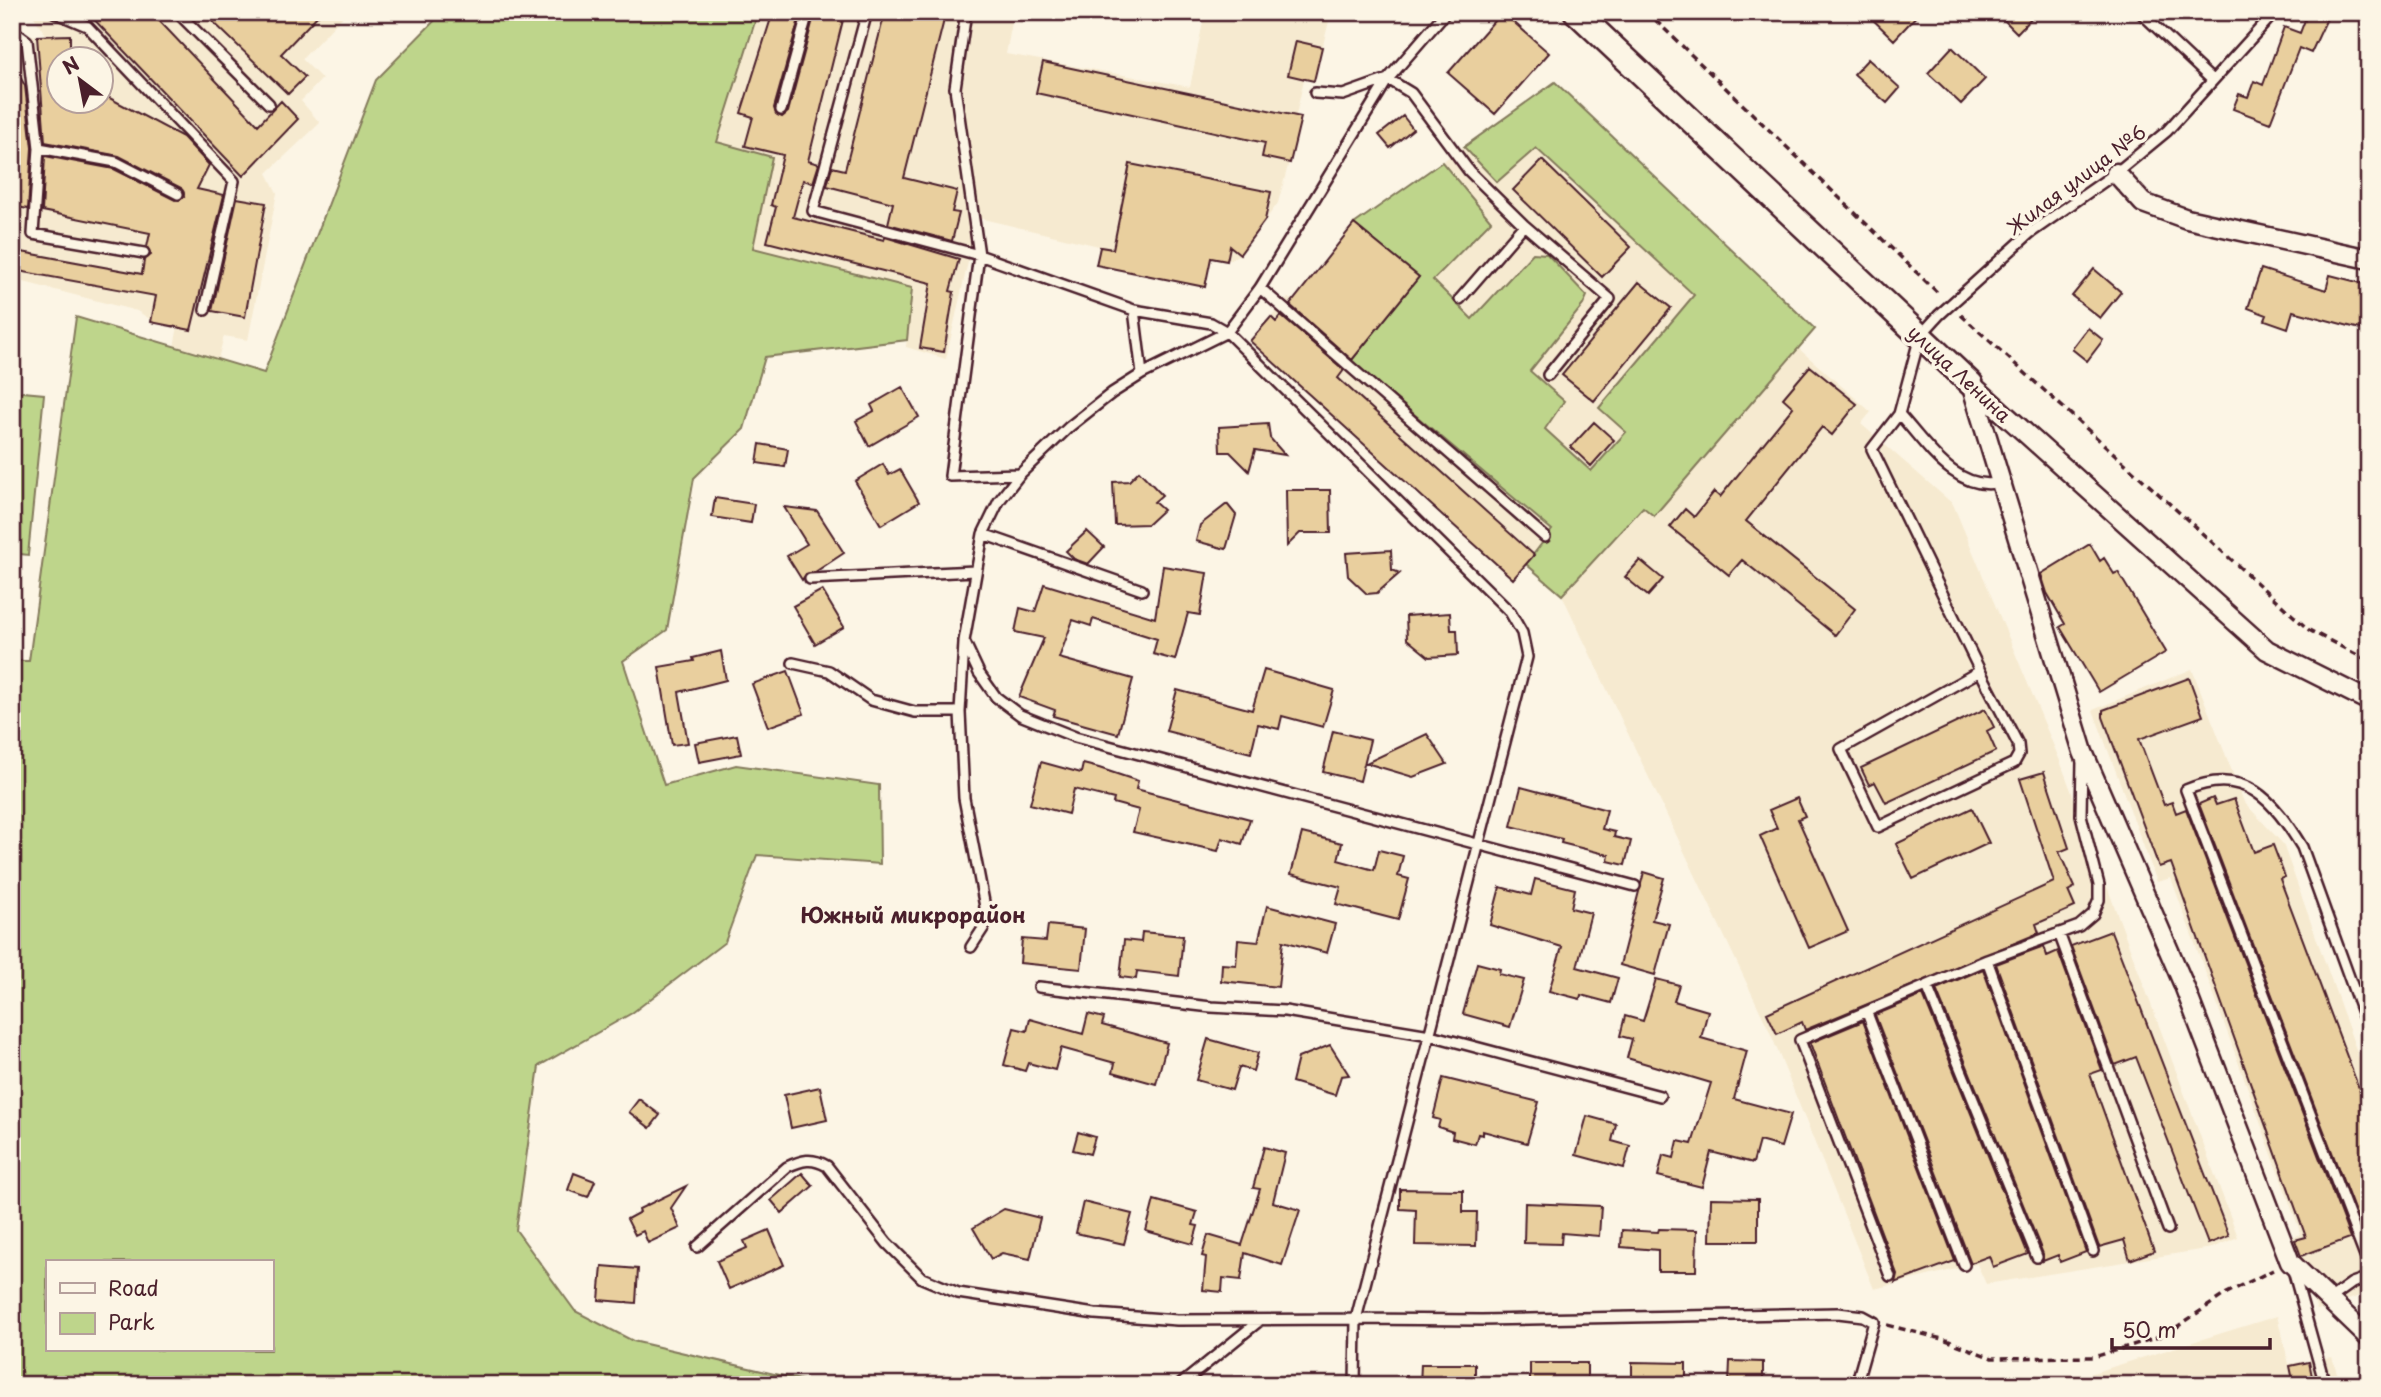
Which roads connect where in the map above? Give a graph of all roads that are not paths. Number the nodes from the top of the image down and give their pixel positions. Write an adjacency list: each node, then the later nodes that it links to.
1 (54, 12): 25 (lane)
2 (177, 12): 14 (lane)
3 (808, 12): 15 (lane)
4 (867, 12): 21 (lane)
5 (966, 12): 21 (lane)
6 (1446, 12): 11 (lane)
7 (1576, 12): 28 (street, улица Ленина)
8 (2140, 12): 12 (lane)
9 (2275, 12): 12 (lane, Жилая улица №6)
10 (12, 30): 16 (lane)
11 (1388, 79): 13 (lane); 19 (lane); 23 (lane)
12 (2212, 80): 17 (lane, Жилая улица №6)
13 (1315, 93)
14 (269, 104)
15 (780, 110)
16 (39, 148): 18 (lane); 20 (lane)
17 (2116, 173): 22 (street); 28 (lane, Жилая улица №6)
18 (178, 194)
19 (1524, 225): 24 (lane); 30 (lane)
20 (144, 253)
21 (979, 255): 26 (lane); 33 (lane)
22 (2369, 259)
23 (1260, 288): 27 (lane); 36 (lane)
24 (1460, 299)
25 (205, 310)
26 (1133, 310): 27 (lane); 29 (lane)
27 (1227, 332): 29 (lane); 46 (lane)
28 (1920, 336): 31 (street, улица Ленина); 32 (lane)
29 (1142, 374): 33 (lane)
30 (1548, 375)
31 (1971, 384): 34 (street); 43 (street, улица Ленина)
32 (1899, 414): 34 (lane); 42 (lane)
33 (1020, 474): 35 (lane)
34 (2001, 482): 45 (street)
35 (983, 534): 37 (lane); 39 (lane)
36 (1545, 537)
37 (975, 571): 38 (lane); 40 (lane)
38 (810, 579)
39 (1142, 590)
40 (964, 642): 44 (lane); 46 (lane)
41 (793, 663): 44 (lane)
42 (1980, 671): 42 (lane)
43 (2369, 701)
44 (960, 712): 49 (lane)
45 (2082, 752): 48 (lane); 61 (street)
46 (1479, 845): 47 (lane); 55 (lane)
47 (1635, 886)
48 (2059, 933): 50 (lane); 57 (lane)
49 (971, 947)
50 (1987, 960): 51 (lane); 59 (lane)
51 (1927, 986): 53 (lane); 60 (lane)
52 (1039, 987): 55 (lane)
53 (1867, 1013): 62 (lane); 64 (lane)
54 (2369, 1032): 63 (lane)
55 (1430, 1035): 56 (lane); 67 (lane)
56 (1660, 1096)
57 (2168, 1229)
58 (697, 1247): 68 (lane)
59 (2094, 1251)
60 (2037, 1258)
61 (2290, 1262): 66 (street); 73 (lane)
62 (1964, 1265)
63 (2369, 1267)
64 (1890, 1276)
65 (2369, 1277): 66 (lane)
66 (2330, 1298): 69 (street)
67 (1356, 1319): 68 (lane); 71 (lane); 72 (lane)
68 (1259, 1321): 70 (lane)
69 (2369, 1338)
70 (1180, 1385)
71 (1355, 1385)
72 (1856, 1385)
73 (2325, 1385)

